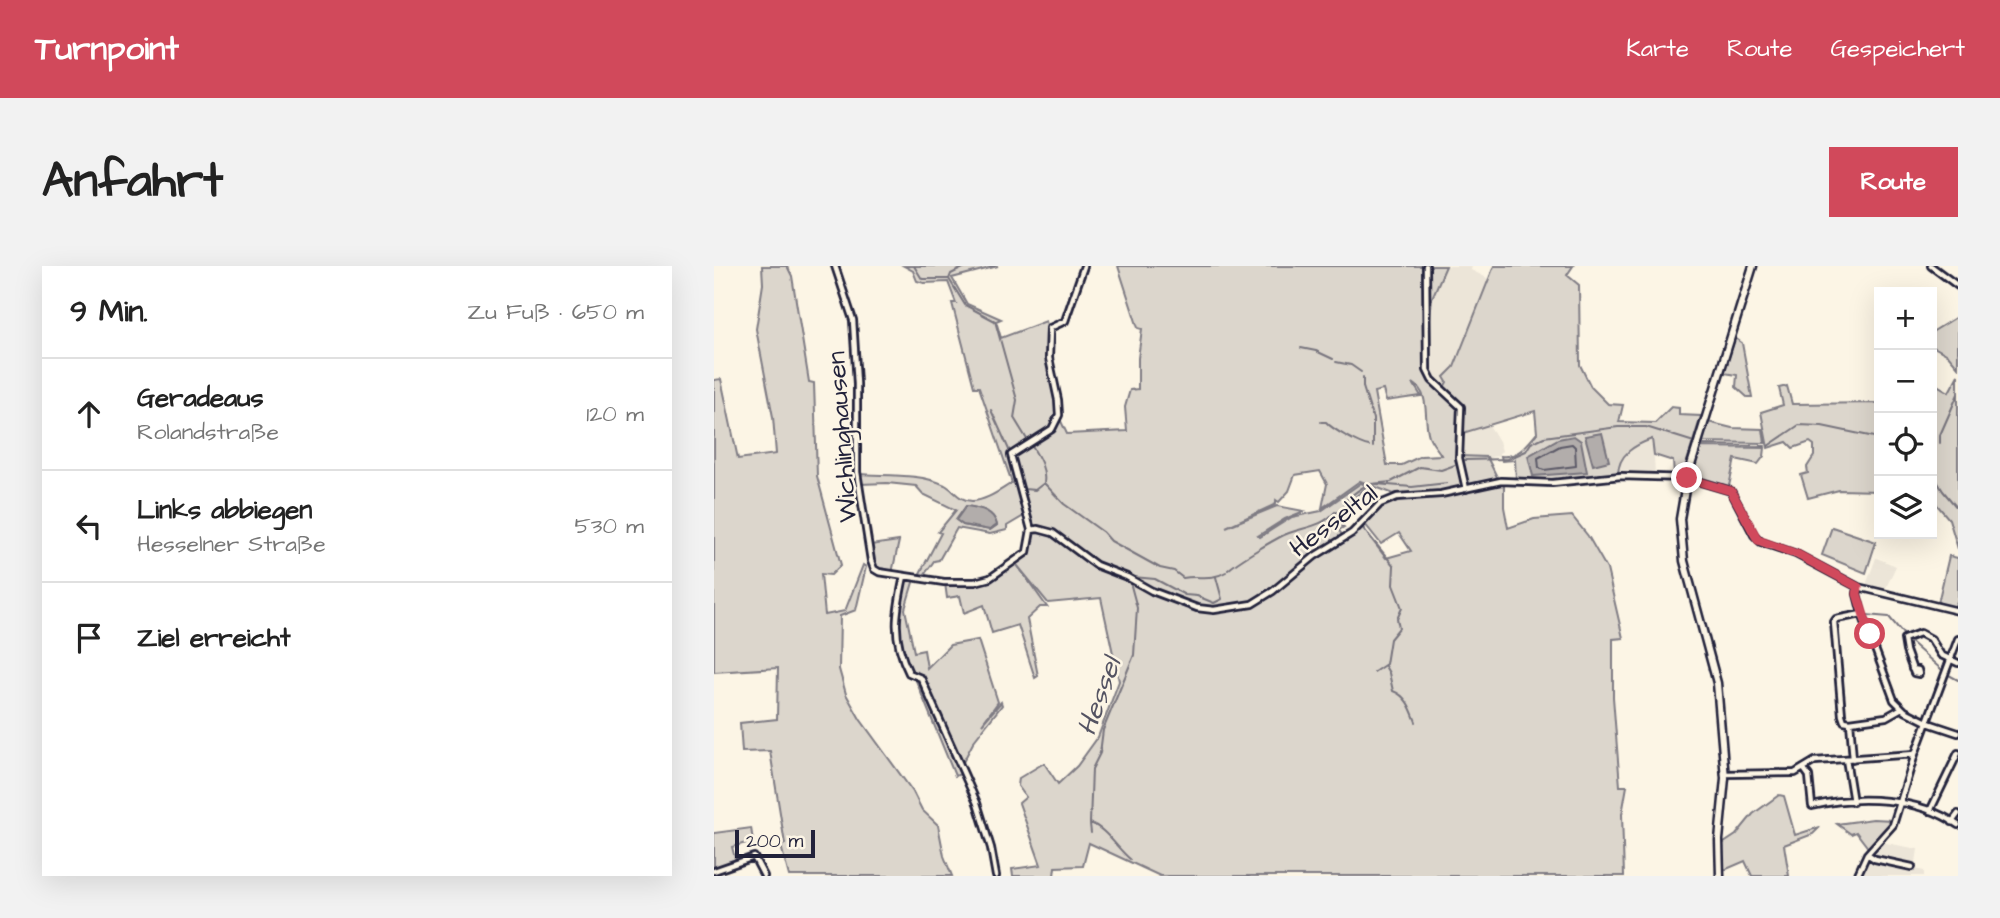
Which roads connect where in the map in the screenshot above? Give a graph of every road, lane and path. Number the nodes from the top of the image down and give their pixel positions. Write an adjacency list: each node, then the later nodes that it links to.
1 (835, 266): 10 (street, Wichlinghausen)
2 (1084, 266): 9 (street)
3 (1426, 266): 8 (street)
4 (1753, 266): 7 (main road)
5 (1931, 266): 6 (street)
6 (1958, 286)
7 (1687, 478): 8 (street, Hesseltal); 11 (street, Hesseltal); 28 (main road)
8 (1466, 489): 9 (street, Hesseltal)
9 (1031, 530): 10 (street, Wichlinghausen)
10 (904, 576): 39 (street)
11 (1858, 587): 12 (street, Hesseltal); 13 (street)
12 (1958, 611)
13 (1862, 614): 18 (street); 19 (street)
14 (1958, 639): 15 (street)
15 (1951, 659): 16 (street); 17 (street); 20 (street)
16 (1958, 663)
17 (1912, 669)
18 (1902, 708): 19 (street); 20 (street)
19 (1850, 722): 25 (street)
20 (1927, 722): 21 (street); 23 (street)
21 (1958, 733)
22 (1958, 753): 26 (street)
23 (1914, 754): 25 (street); 30 (street)
24 (1846, 759): 25 (street); 27 (street); 29 (street)
25 (1853, 759)
26 (1956, 762): 31 (street)
27 (1804, 769): 28 (street); 29 (street)
28 (1725, 774): 40 (main road)
29 (1853, 802): 30 (street)
30 (1900, 803): 31 (street); 35 (street)
31 (1930, 811): 33 (street)
32 (1958, 814): 33 (street)
33 (1952, 822): 34 (street)
34 (1958, 825)
35 (1867, 854): 36 (street); 41 (street)
36 (1912, 867)
37 (714, 872): 38 (street)
38 (764, 876)
39 (996, 876)
40 (1720, 876)
41 (1857, 876)

